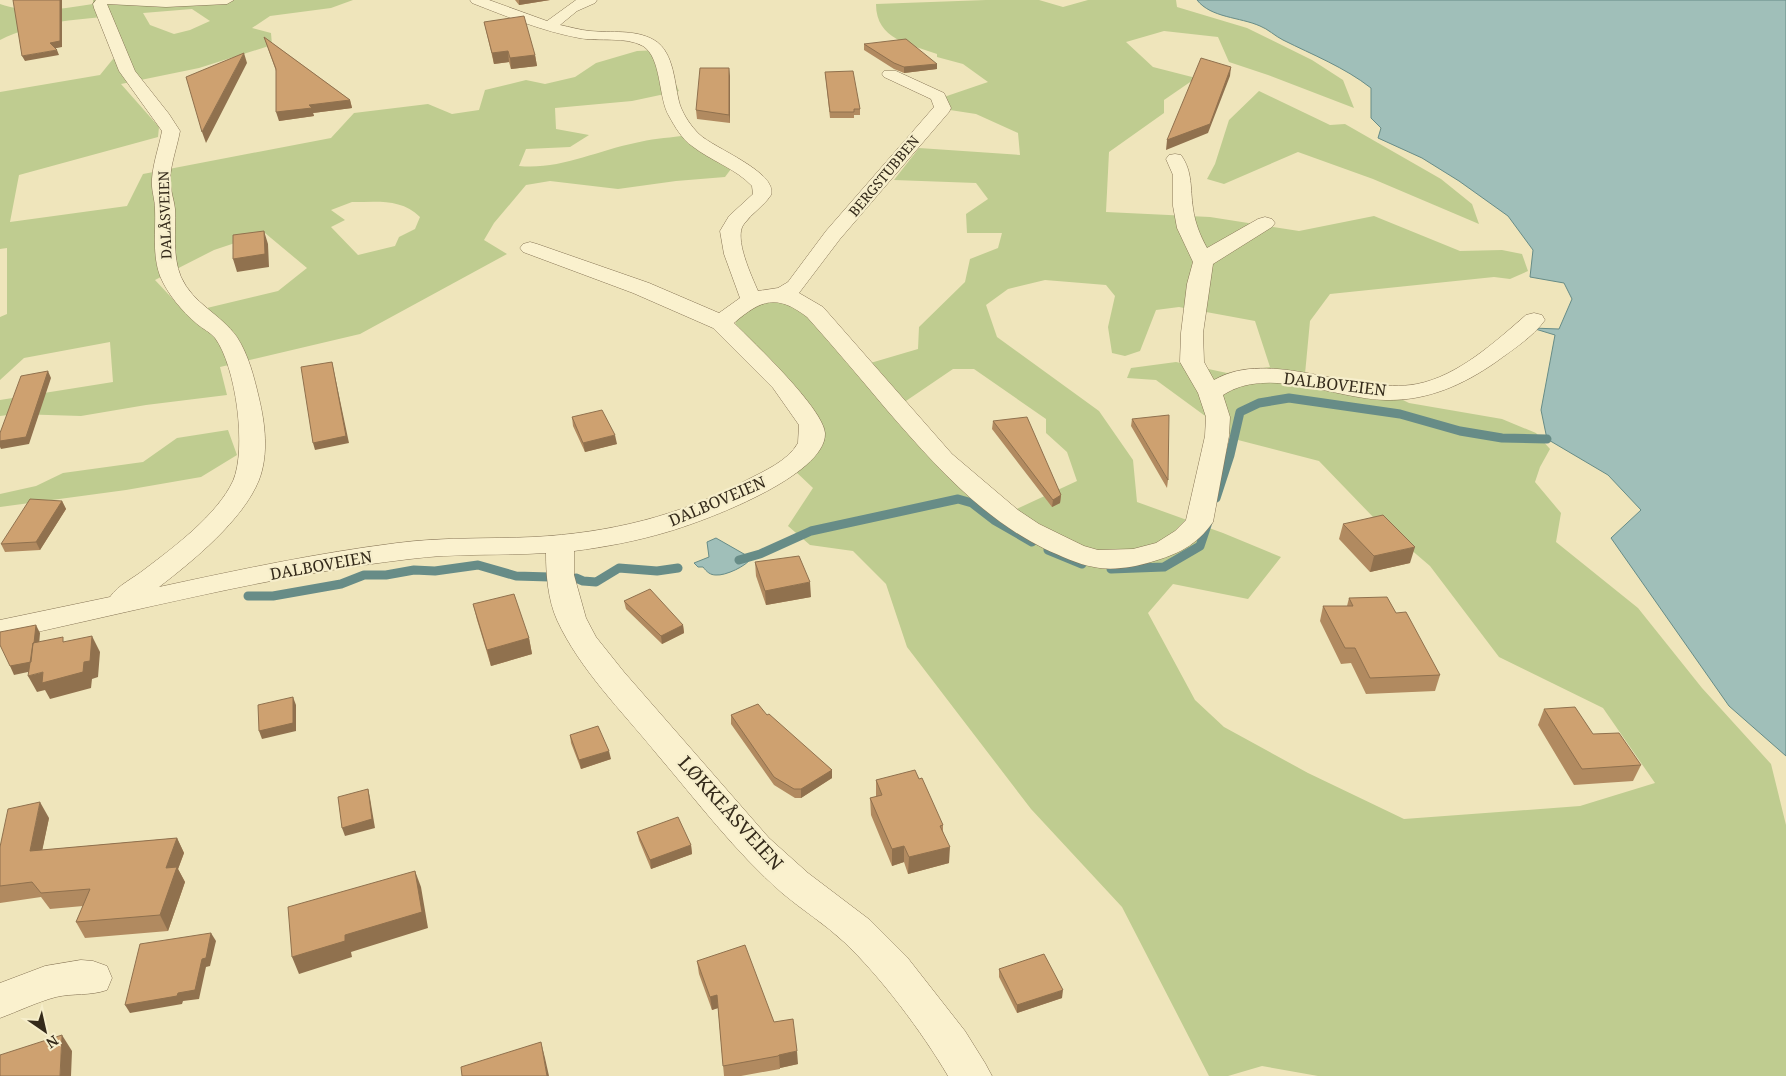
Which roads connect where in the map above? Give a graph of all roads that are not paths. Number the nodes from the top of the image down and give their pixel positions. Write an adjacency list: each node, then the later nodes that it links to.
1 (103, 0): 18 (street, DALÅSVEIEN)
2 (107, 0): 3 (street)
3 (227, 0)
4 (477, 0): 6 (street)
5 (582, 1): 6 (street)
6 (547, 27): 13 (street)
7 (890, 74): 12 (street, BERGSTUBBEN)
8 (1175, 159): 11 (street)
9 (1265, 223): 11 (street)
10 (530, 248): 15 (street, DALBOVEIEN)
11 (1203, 262): 16 (street)
12 (782, 296): 13 (street); 16 (street)
13 (751, 299): 15 (street)
14 (1534, 320): 16 (street, DALBOVEIEN)
15 (721, 323): 17 (street, DALBOVEIEN)
16 (1210, 393)
17 (560, 544): 18 (street, DALBOVEIEN); 22 (street, LØKKEÅSVEIEN)
18 (113, 607): 19 (street, DALBOVEIEN)
19 (0, 630)
20 (93, 978): 21 (street)
21 (0, 1001)
22 (971, 1076)

